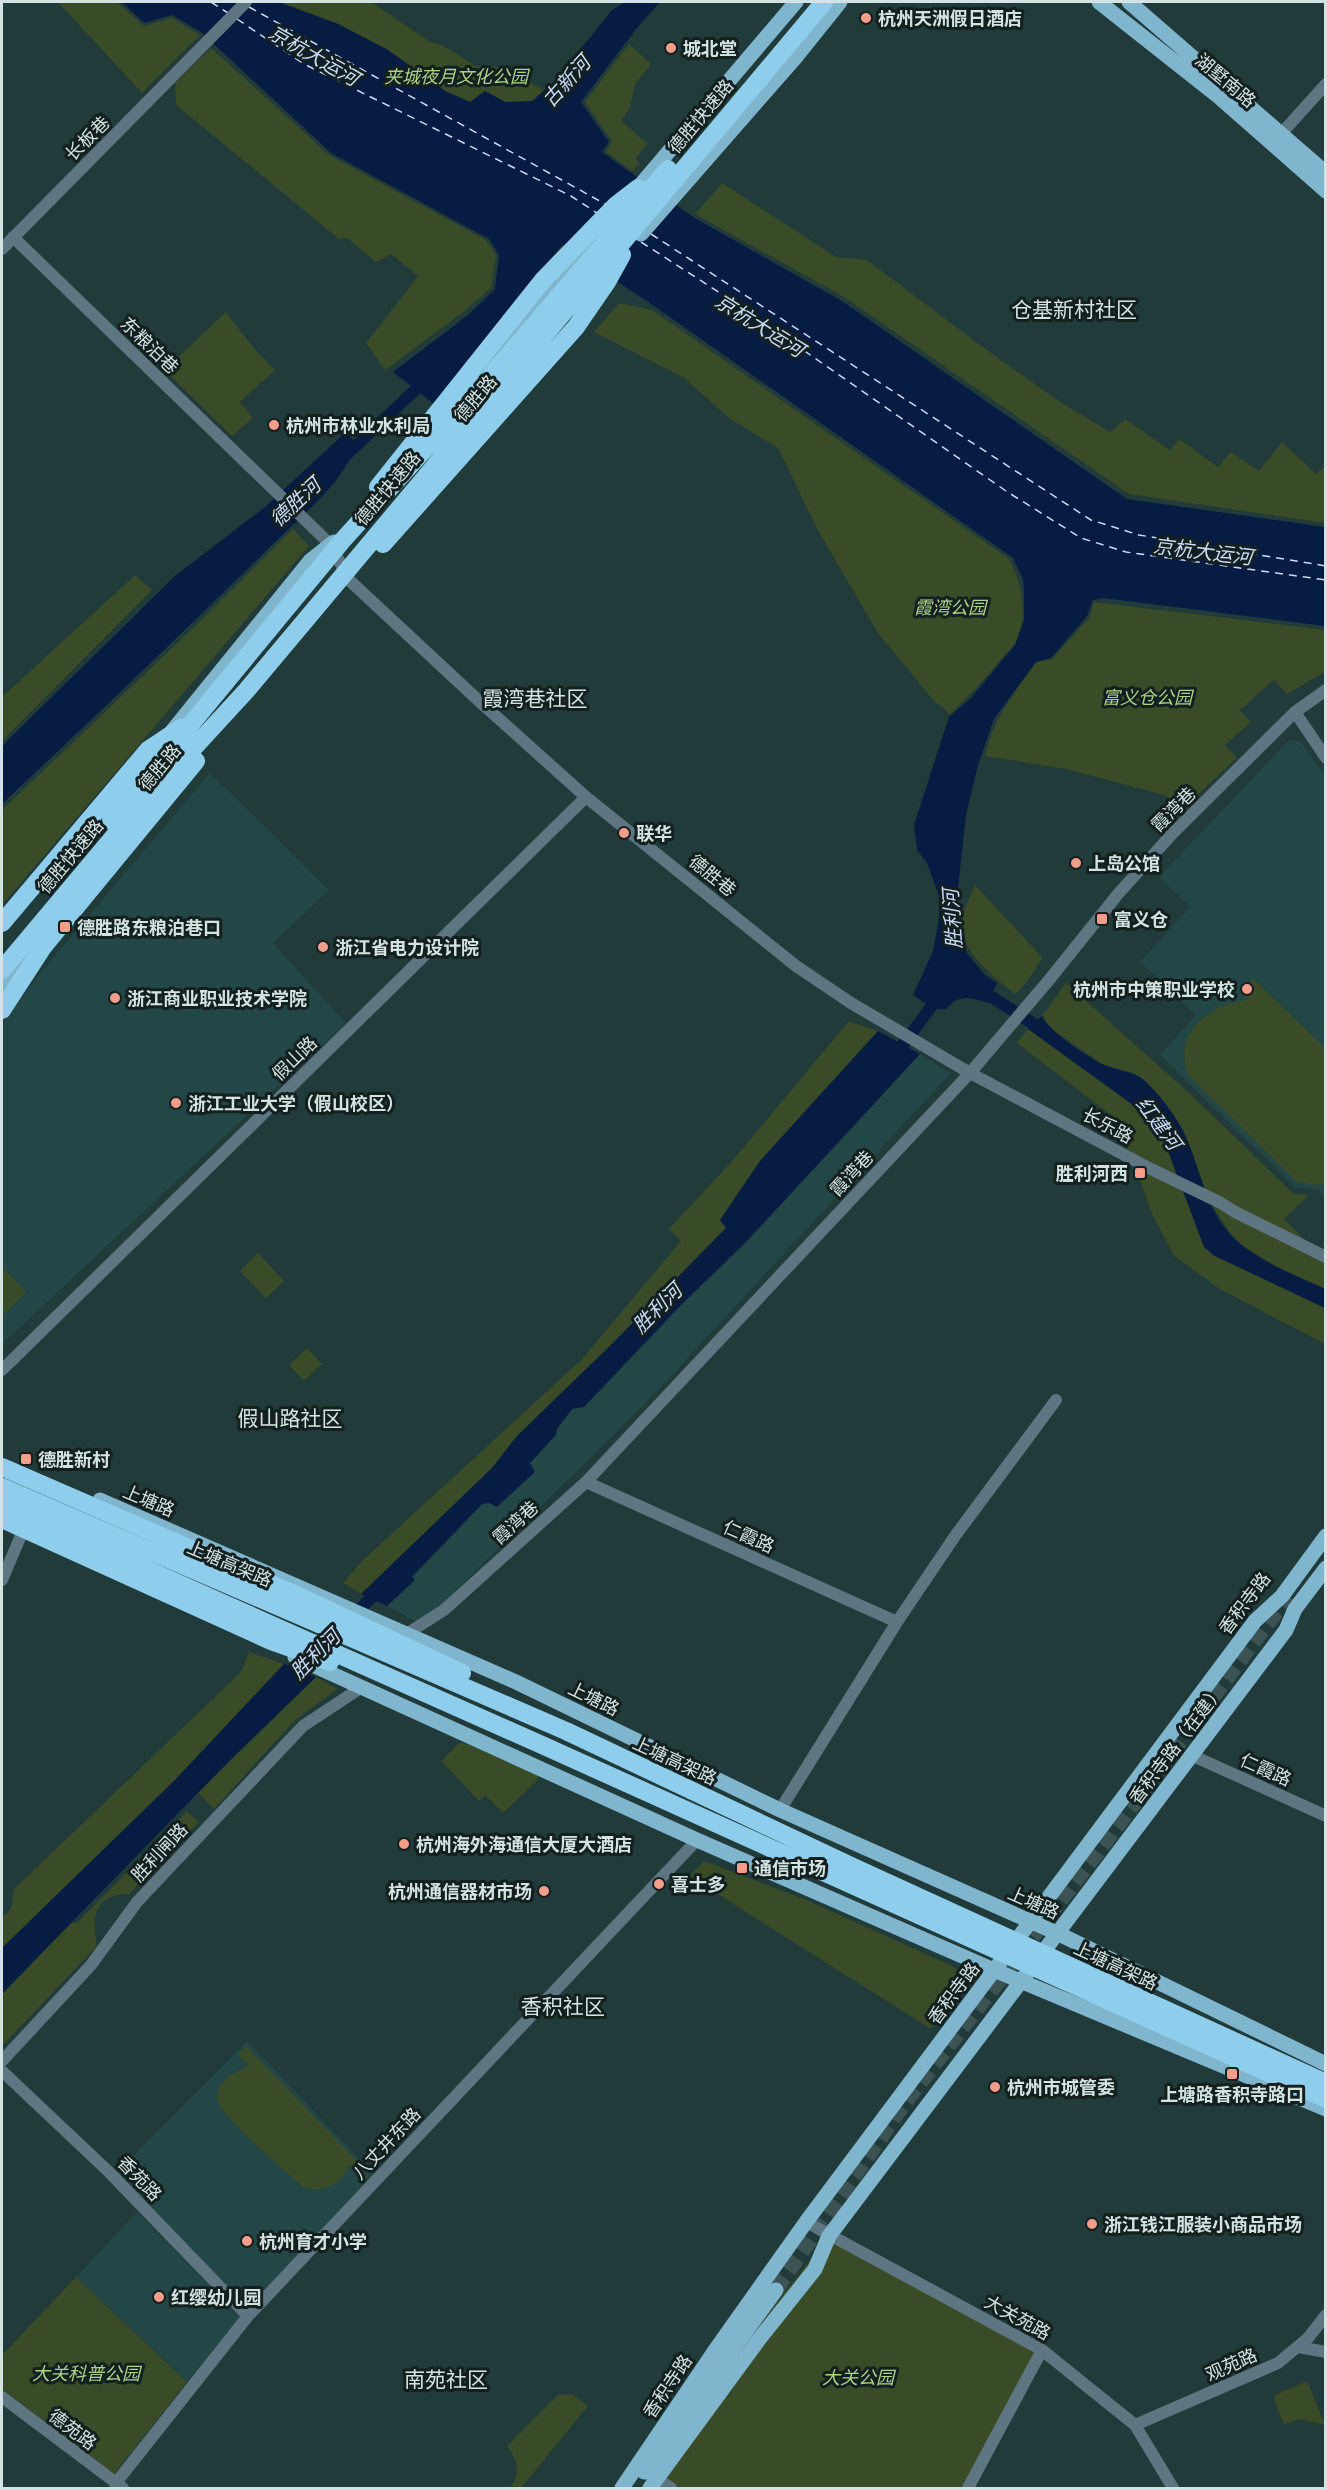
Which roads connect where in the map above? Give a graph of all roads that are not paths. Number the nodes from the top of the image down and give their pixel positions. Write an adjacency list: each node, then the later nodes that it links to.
1 (246, 2): 13 (street, 长板巷)
2 (796, 2): 11 (main road, 德胜路)
3 (812, 2): 16 (highway, 德胜快速路)
4 (824, 2): 18 (highway, 德胜快速路)
5 (840, 2): 15 (main road, 德胜路)
6 (1099, 2): 12 (main road, 湖墅南路)
7 (1129, 2): 9 (main road, 湖墅南路)
8 (1326, 84): 9 (street)
9 (1281, 134): 10 (main road, 湖墅南路)
10 (1326, 173)
11 (638, 188): 16 (main road, 德胜路); 16 (highway)
12 (1326, 191)
13 (13, 237): 14 (street, 长板巷); 16 (street, 东粮泊巷)
14 (2, 249)
15 (622, 255): 17 (main road, 德胜路); 18 (highway)
16 (337, 543): 17 (street, 东粮泊巷); 22 (highway, 德胜快速路); 26 (main road, 德胜路)
17 (349, 580): 24 (street, 德胜巷); 30 (main road, 德胜路)
18 (330, 590): 20 (highway, 德胜快速路)
19 (1326, 690): 21 (street, 霞湾巷)
20 (246, 691): 27 (highway); 29 (highway, 德胜快速路)
21 (1295, 712): 23 (street); 33 (street, 霞湾巷)
22 (197, 717): 25 (highway); 28 (highway, 德胜快速路)
23 (1326, 758)
24 (586, 797): 33 (street, 德胜巷); 35 (street, 假山路)
25 (2, 921)
26 (2, 935)
27 (43, 947): 31 (highway); 32 (highway)
28 (2, 951)
29 (2, 970)
30 (2, 985)
31 (2, 999)
32 (2, 1010)
33 (970, 1073): 34 (street, 长乐路); 39 (street, 霞湾巷)
34 (1326, 1257)
35 (2, 1370)
36 (1056, 1400): 51 (street)
37 (2, 1458): 53 (main road, 上塘路)
38 (2, 1467): 55 (highway)
39 (586, 1482): 51 (street, 仁霞路); 53 (street, 霞湾巷)
40 (2, 1487): 55 (highway, 上塘高架路)
41 (2, 1505): 56 (highway, 上塘高架路)
42 (2, 1519): 56 (highway)
43 (2, 1524): 45 (main road)
44 (1326, 1527): 50 (street, 香积寺路)
45 (22, 1533): 49 (street); 54 (main road)
46 (1326, 1536): 50 (main road)
47 (1326, 1568): 52 (main road)
48 (1326, 1579): 52 (street, 香积寺路（在建）)
49 (2, 1580)
50 (1255, 1621): 61 (main road, 香积寺路)
51 (897, 1622): 58 (street)
52 (1286, 1630): 57 (main road, 香积寺路（在建）)
53 (408, 1633): 58 (main road, 上塘路)
54 (362, 1688): 60 (main road); 66 (street, 胜利闸路)
55 (566, 1731): 69 (highway, 上塘高架路)
56 (542, 1745): 65 (highway, 上塘高架路)
57 (1191, 1755): 59 (street, 仁霞路); 62 (main road, 香积寺路（在建）)
58 (780, 1810): 61 (main road, 上塘路)
59 (1326, 1816)
60 (697, 1840): 63 (main road); 75 (street, 八丈井东路)
61 (1032, 1922): 62 (main road, 上塘路); 63 (main road, 香积寺路)
62 (1059, 1934): 64 (main road); 67 (main road, 上塘路)
63 (994, 1970): 64 (main road); 72 (main road, 香积寺路)
64 (1023, 1982): 71 (main road); 73 (main road)
65 (1234, 2058): 70 (highway, 上塘高架路); 71 (highway)
66 (2, 2061)
67 (1326, 2064)
68 (2, 2071): 75 (street, 香苑路)
69 (1326, 2082)
70 (1326, 2099)
71 (1326, 2108)
72 (806, 2222): 73 (street, 大关苑路); 83 (main road, 香积寺路)
73 (829, 2236): 77 (street, 大关苑路); 81 (main road)
74 (1326, 2314): 76 (street, 观苑路)
75 (248, 2316): 82 (street, 八丈井东路)
76 (1298, 2347): 78 (street); 80 (street, 观苑路)
77 (1042, 2350): 80 (street, 大关苑路); 87 (street)
78 (1326, 2352)
79 (2, 2397): 82 (street, 德苑路)
80 (1135, 2425): 88 (street, 大关苑路)
81 (653, 2484): 86 (street)
82 (119, 2486)
83 (622, 2488)
84 (632, 2488): 85 (main road)
85 (639, 2488)
86 (671, 2488)
87 (968, 2488)
88 (1173, 2488)

